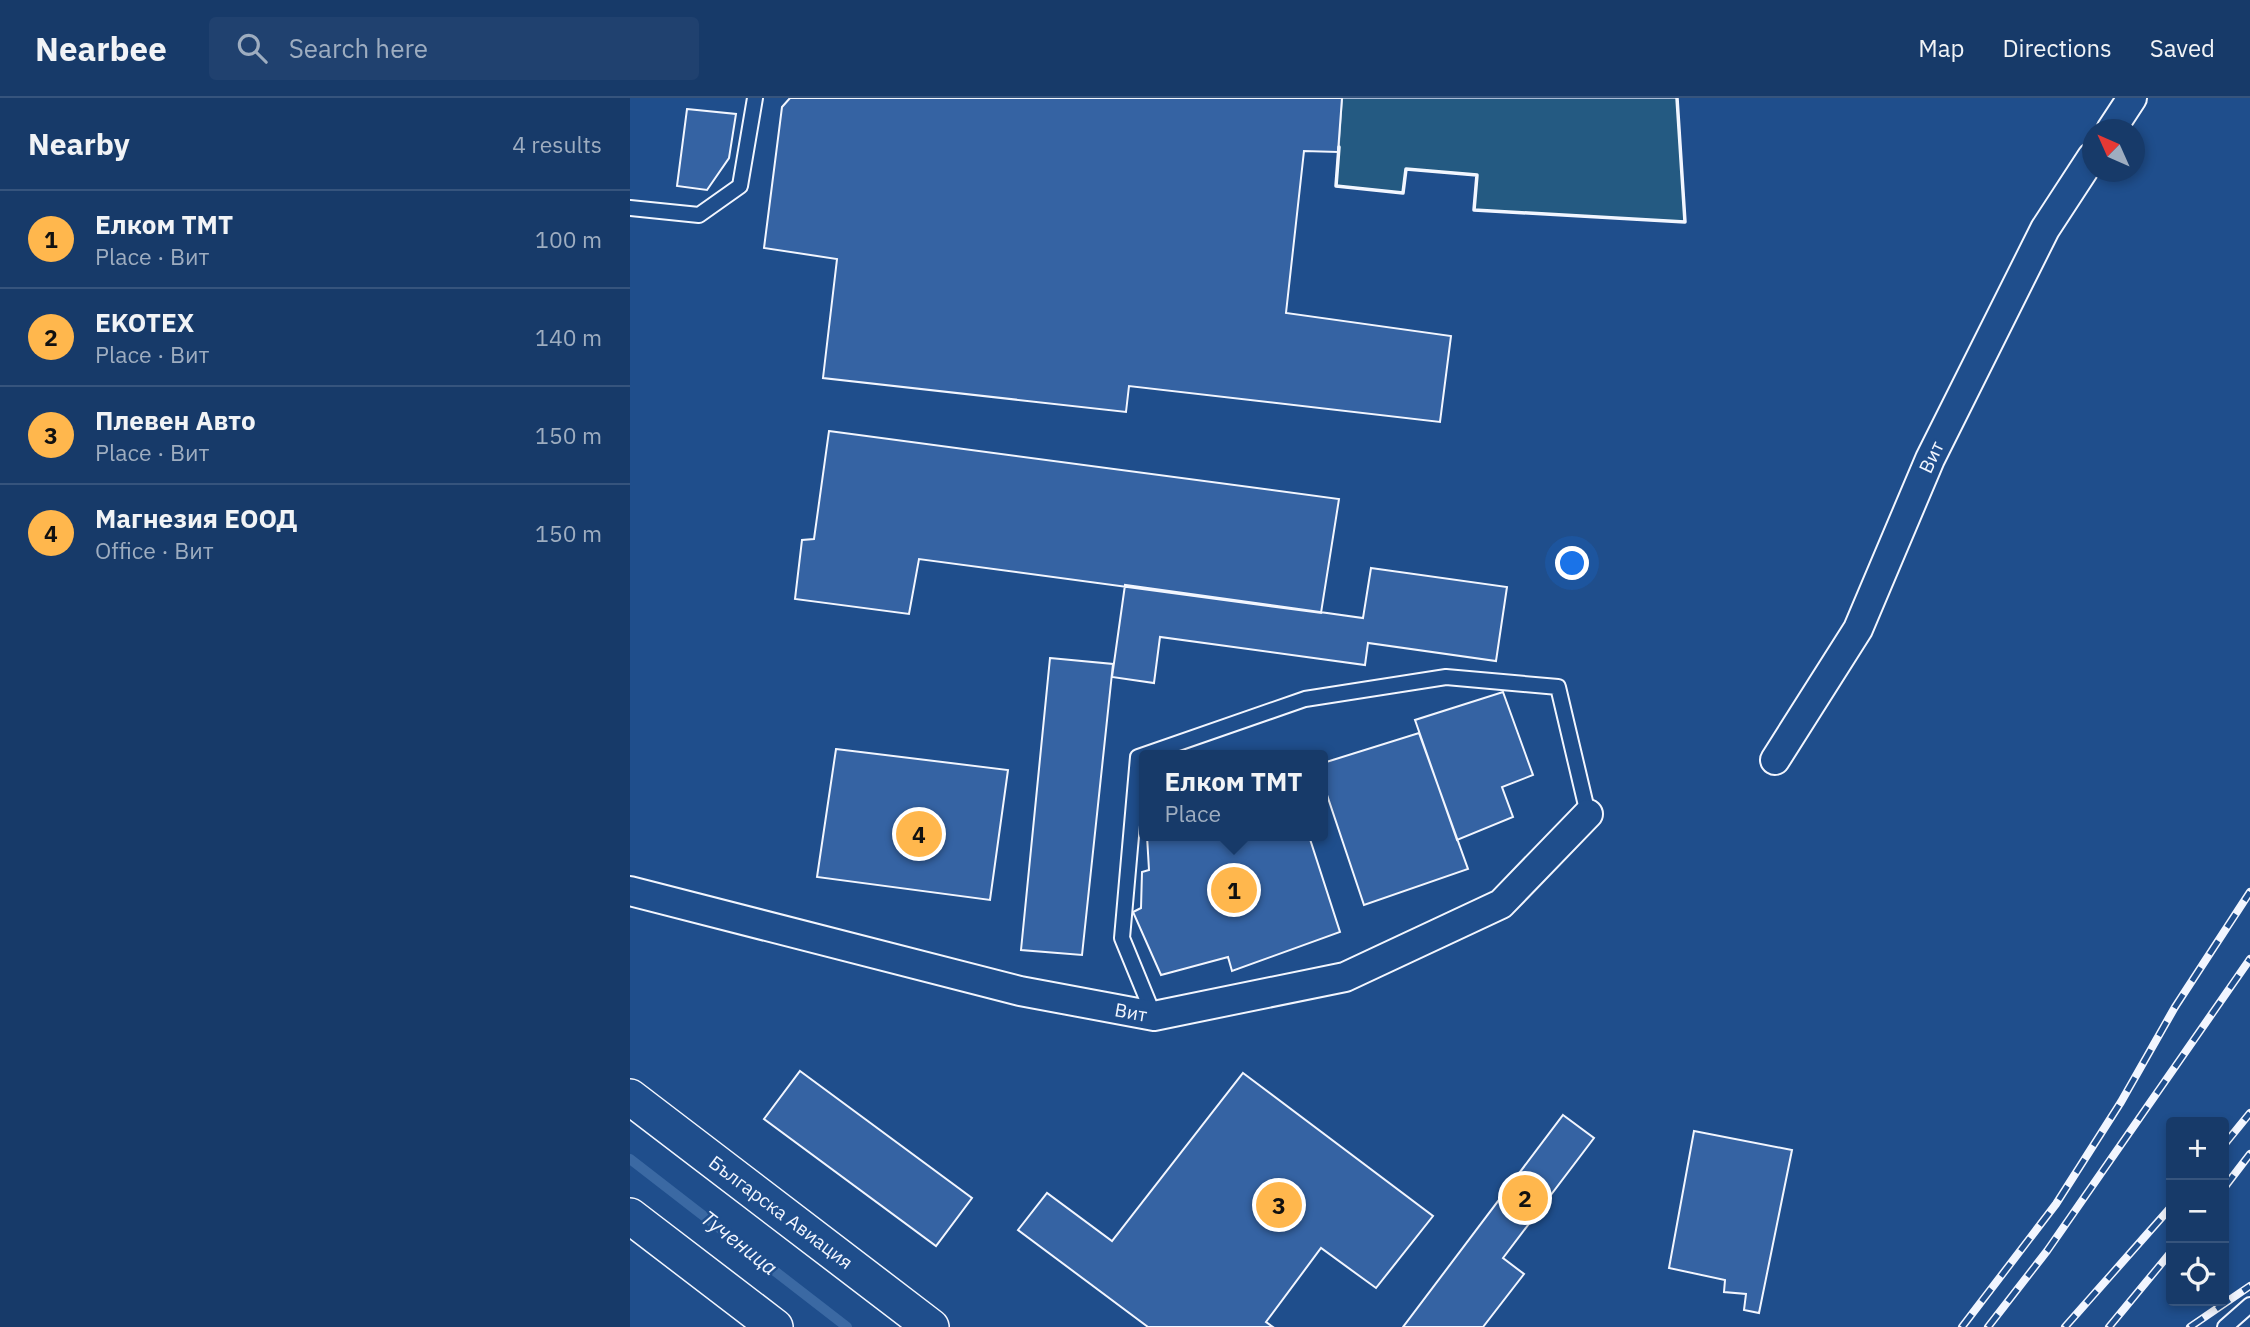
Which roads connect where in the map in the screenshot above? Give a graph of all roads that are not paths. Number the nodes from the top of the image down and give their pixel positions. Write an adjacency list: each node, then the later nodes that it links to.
1 (755, 98): 5 (lane)
2 (2132, 98): 3 (street)
3 (2118, 119)
4 (2082, 172): 8 (street, Вит)
5 (630, 208)
6 (1158, 750): 9 (lane)
7 (1139, 757): 11 (lane)
8 (1775, 760)
9 (1588, 814): 11 (street, Вит)
10 (630, 891): 11 (street, Вит)
11 (1154, 1016)
12 (630, 1097): 16 (street, Българска Авиация)
13 (630, 1216): 15 (street)
14 (2250, 1305): 17 (lane)
15 (775, 1327)
16 (931, 1327)
17 (2225, 1327)

